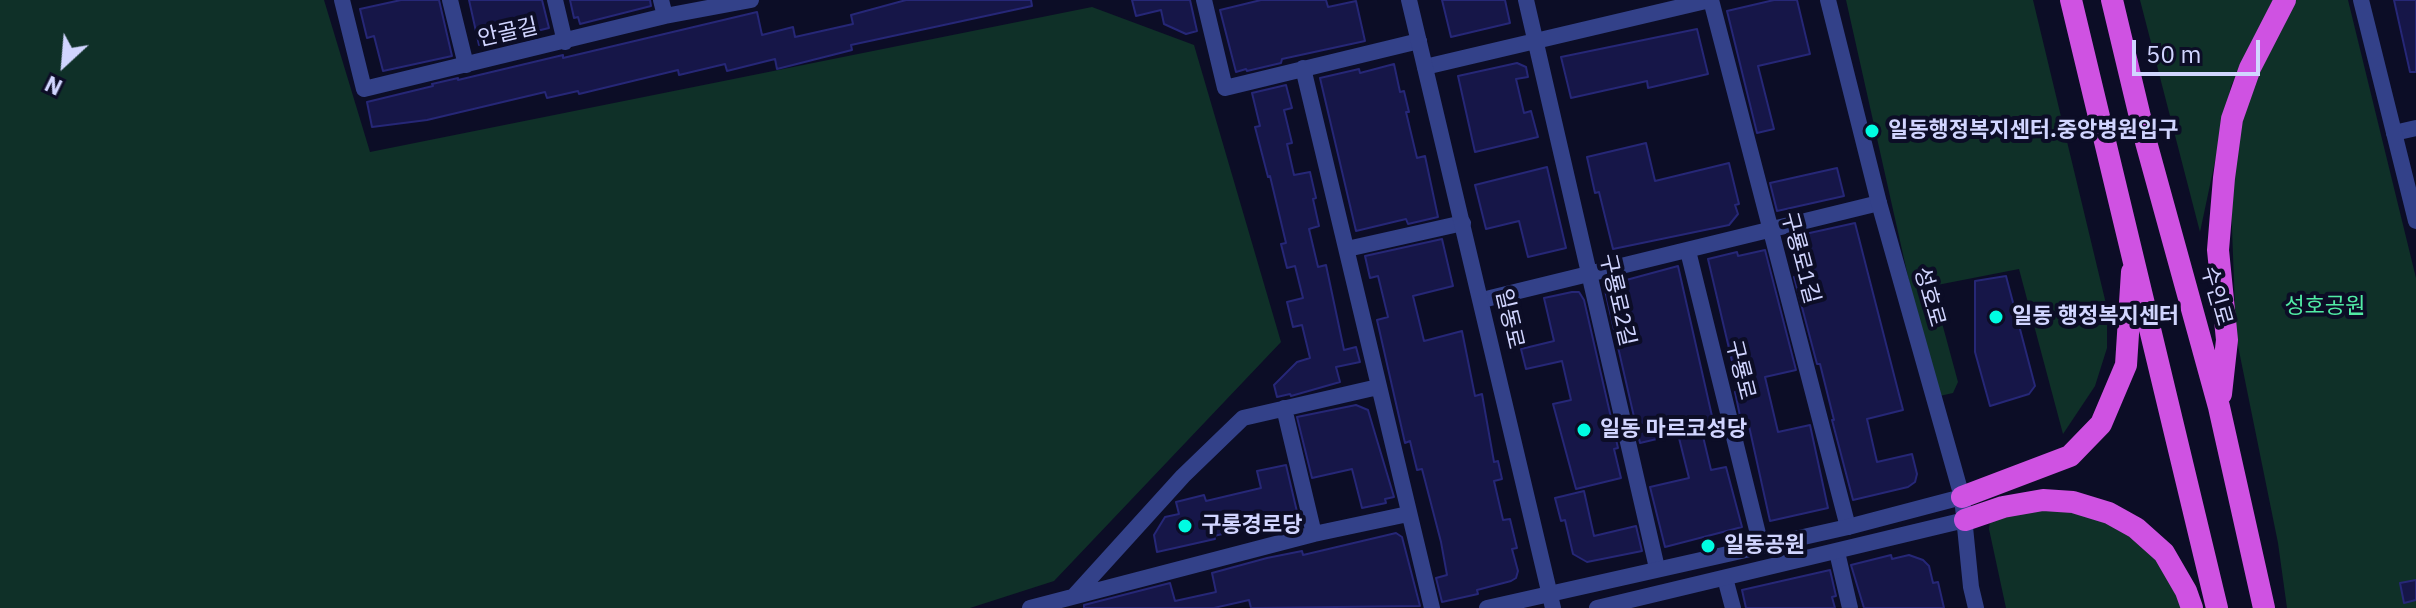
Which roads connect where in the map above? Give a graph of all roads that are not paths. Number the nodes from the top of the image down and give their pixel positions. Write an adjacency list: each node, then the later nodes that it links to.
1 (342, 0): 18 (street, 안골길)
2 (450, 0): 18 (street)
3 (555, 0): 16 (street)
4 (751, 0): 14 (street, 안골길)
5 (1409, 0): 15 (street, 일동로)
6 (1526, 0): 17 (street, 구룡로2길)
7 (1711, 0): 17 (street); 26 (street, 구룡로1길)
8 (1828, 0): 23 (street, 성호로)
9 (2071, 0): 29 (highway)
10 (2112, 0): 33 (highway, 수인로)
11 (2285, 0): 33 (highway)
12 (2361, 0): 22 (street)
13 (1207, 1): 20 (street)
14 (663, 8): 16 (street, 안골길)
15 (1419, 41): 19 (street, 일동로); 20 (street)
16 (565, 42): 18 (street, 안골길)
17 (1536, 42): 19 (street); 30 (street, 구룡로2길)
18 (466, 65)
19 (1425, 67): 25 (street, 일동로)
20 (1303, 68): 27 (street)
21 (2416, 128): 22 (street)
22 (2394, 133): 24 (street)
23 (1879, 203): 26 (street); 35 (street, 성호로)
24 (2416, 221)
25 (1463, 223): 27 (street); 31 (street, 일동로)
26 (1770, 231): 28 (street); 38 (street, 구룡로1길)
27 (1347, 249): 32 (street)
28 (1688, 251): 30 (street); 40 (street, 구룡로)
29 (2134, 255): 35 (highway); 54 (highway)
30 (1588, 274): 31 (street); 42 (street, 구룡로2길)
31 (1482, 300): 45 (street, 일동로)
32 (1378, 387): 34 (street); 36 (street)
33 (2219, 407): 55 (highway, 수인로)
34 (1284, 408): 39 (street); 44 (street)
35 (1962, 497): 37 (street, 성호로); 38 (street)
36 (1408, 514): 39 (street); 47 (street)
37 (1965, 520): 41 (street); 52 (street, 성호로); 53 (highway)
38 (1848, 527): 40 (street)
39 (1314, 534): 44 (street)
40 (1761, 546): 42 (street)
41 (1837, 552): 43 (street); 51 (street)
42 (1657, 568): 45 (street)
43 (1725, 578): 49 (street); 50 (street)
44 (1074, 596): 46 (street)
45 (1552, 600): 48 (street)
46 (1030, 608)
47 (1432, 608)
48 (1487, 608)
49 (1600, 608)
50 (1733, 608)
51 (1850, 608)
52 (1976, 608)
53 (2192, 608)
54 (2217, 608)
55 (2264, 608)

